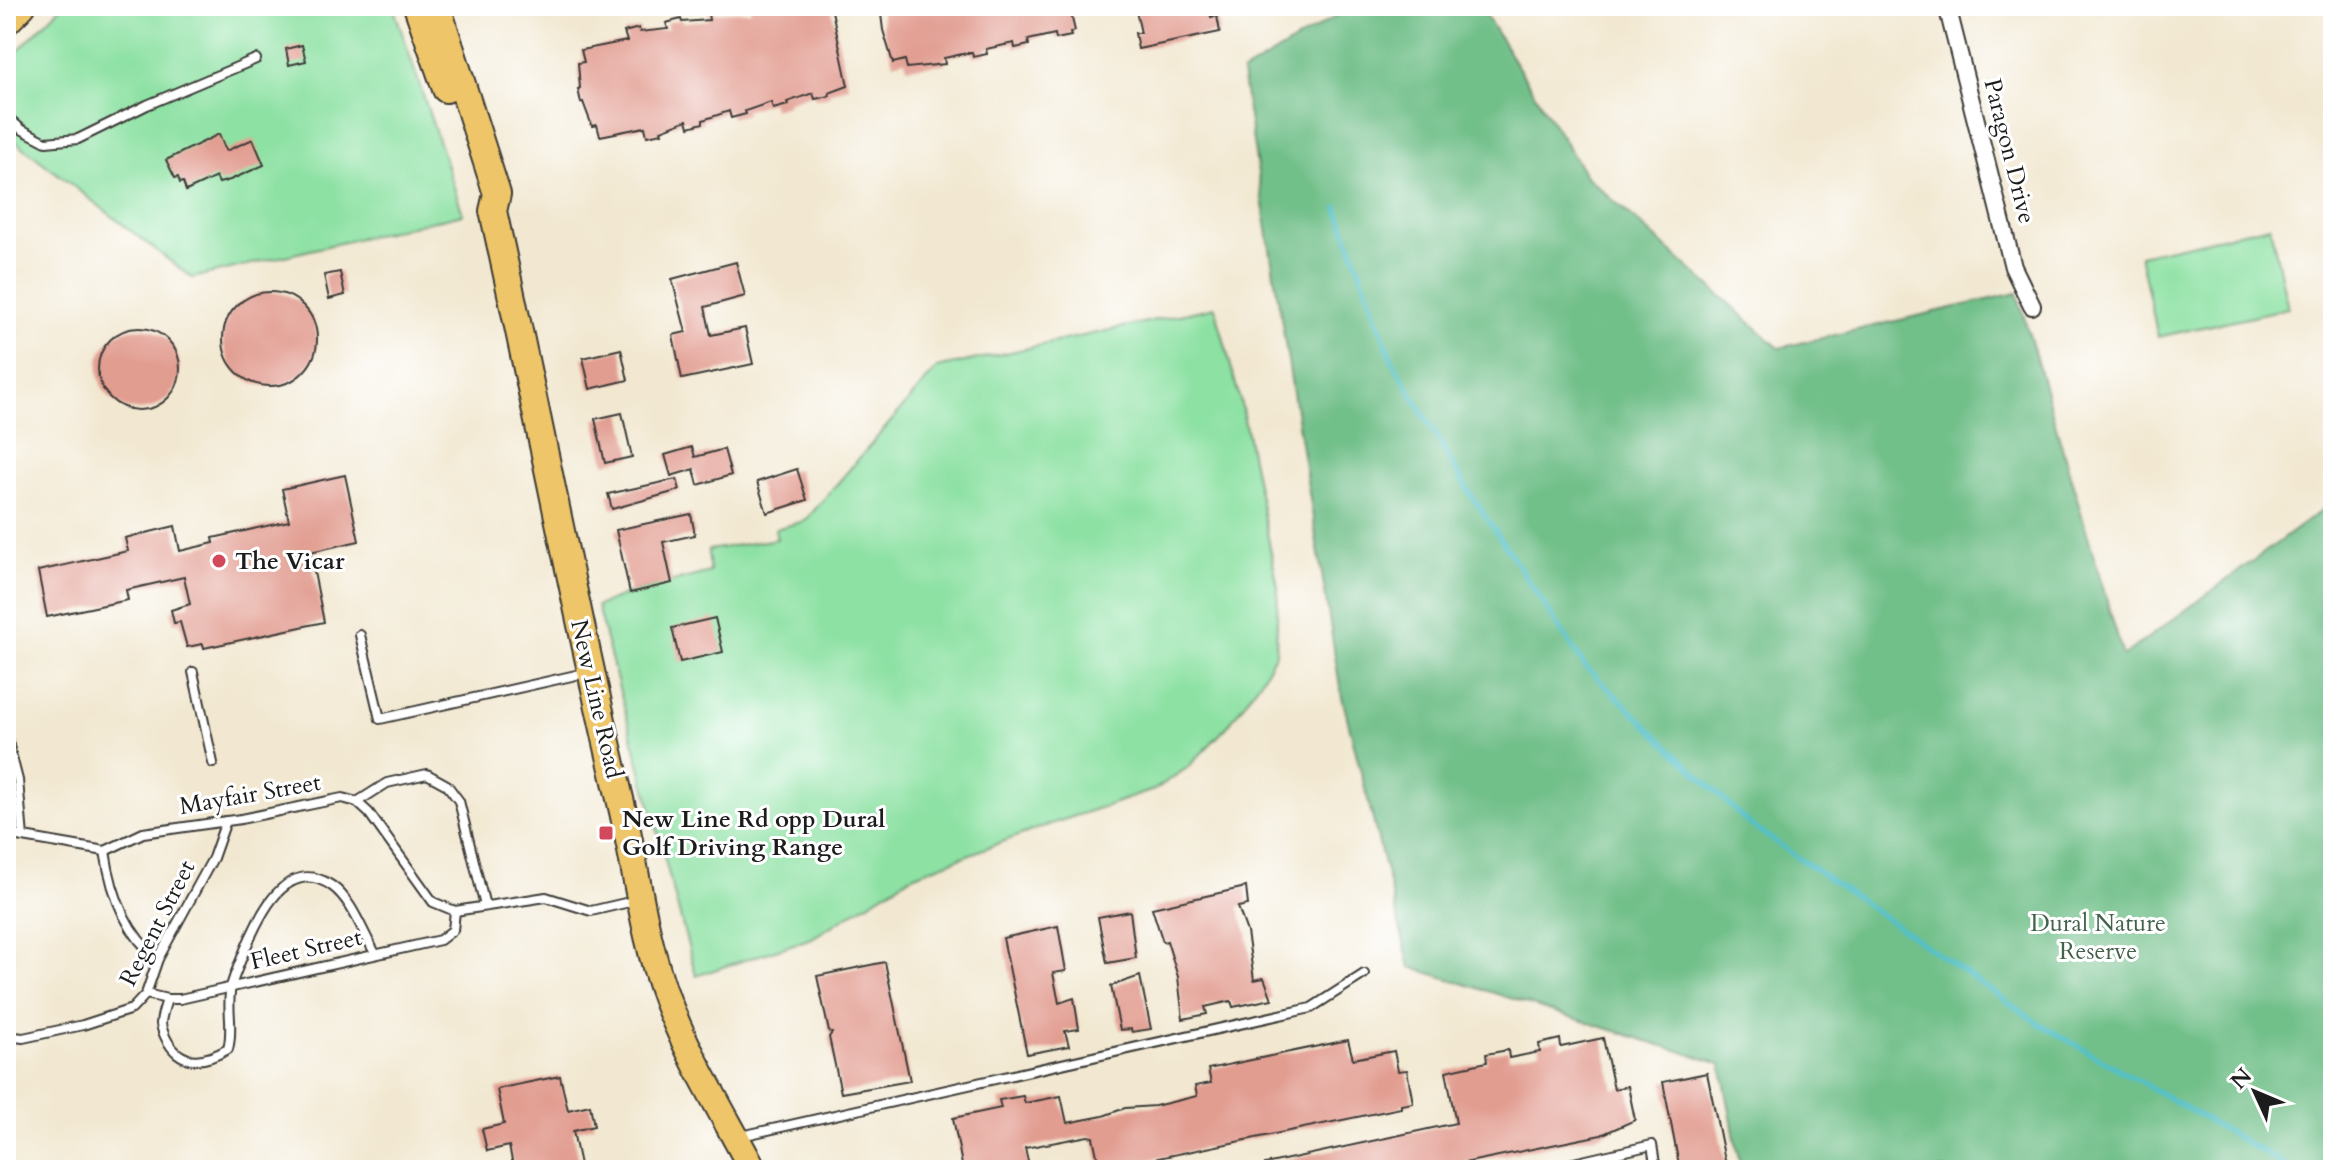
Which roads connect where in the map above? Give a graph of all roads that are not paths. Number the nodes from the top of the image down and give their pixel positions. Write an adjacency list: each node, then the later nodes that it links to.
1 (22, 6): 4 (main road)
2 (1947, 6): 7 (street, Paragon Drive)
3 (436, 7): 10 (main road, New Line Road)
4 (6, 22)
5 (256, 59): 6 (lane)
6 (6, 116)
7 (2032, 306)
8 (360, 635): 10 (lane)
9 (193, 672): 12 (lane)
10 (590, 672): 18 (main road, New Line Road)
11 (6, 734): 16 (lane)
12 (213, 763)
13 (357, 802): 14 (lane, Mayfair Street); 19 (lane); 20 (lane, Mayfair Street)
14 (226, 821): 17 (lane, Mayfair Street); 22 (lane, Regent Street)
15 (6, 834): 16 (lane)
16 (23, 837): 17 (lane)
17 (105, 851): 22 (lane)
18 (638, 900): 19 (lane); 28 (main road, New Line Road)
19 (485, 906): 20 (lane)
20 (455, 911): 21 (lane, Fleet Street)
21 (375, 953): 24 (lane, Fleet Street); 24 (lane)
22 (158, 959): 25 (lane, Regent Street)
23 (1364, 974): 28 (lane)
24 (231, 988): 26 (lane, Fleet Street); 26 (lane)
25 (146, 994): 26 (lane, Fleet Street); 27 (lane, Regent Street)
26 (167, 999)
27 (6, 1036)
28 (736, 1138): 29 (main road, New Line Road)
29 (753, 1170)
30 (1543, 1170): 31 (lane)
31 (1656, 1170)

